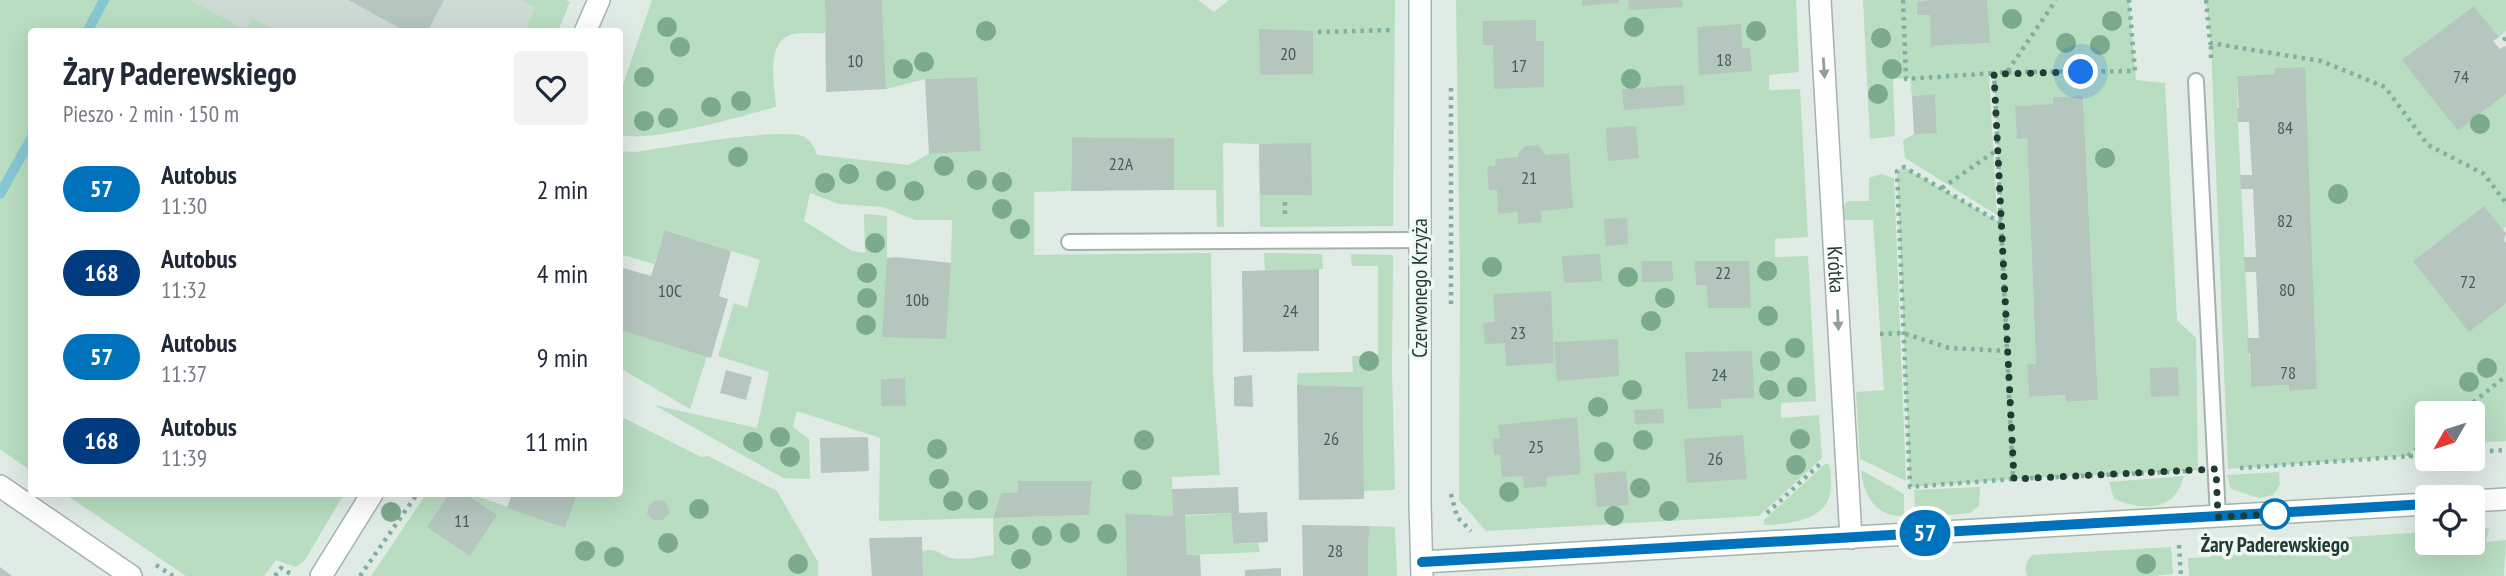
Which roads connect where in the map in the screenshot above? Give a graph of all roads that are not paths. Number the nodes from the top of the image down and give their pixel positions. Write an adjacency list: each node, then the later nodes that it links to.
1 (599, 0): 4 (street)
2 (1420, 0): 6 (street, Czerwonego Krzyża)
3 (1820, 0): 14 (street, Krótka, one-way to 14)
4 (587, 28)
5 (2196, 81): 13 (lane)
6 (1420, 240): 7 (lane); 15 (street, Czerwonego Krzyża)
7 (1069, 242)
8 (0, 486): 16 (street)
9 (370, 497): 17 (street)
10 (2506, 499): 11 (street)
11 (2485, 500)
12 (2415, 505): 13 (street)
13 (2218, 517): 14 (street)
14 (1851, 538): 15 (street)
15 (1422, 569)
16 (131, 576)
17 (321, 576)

